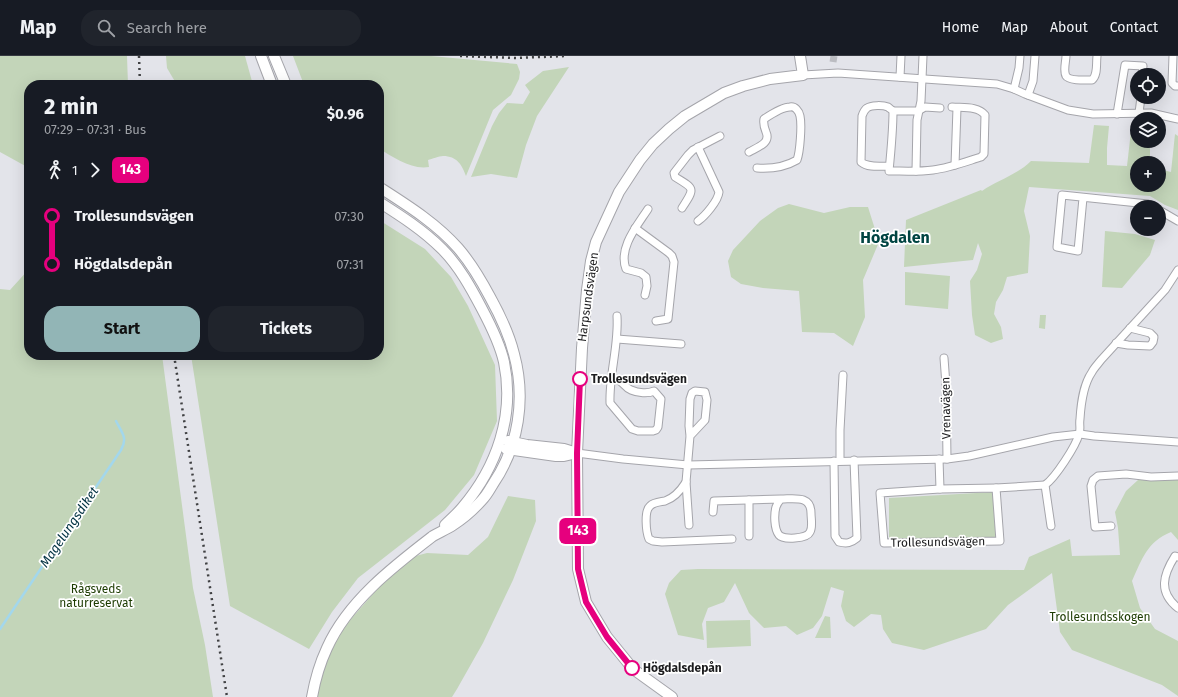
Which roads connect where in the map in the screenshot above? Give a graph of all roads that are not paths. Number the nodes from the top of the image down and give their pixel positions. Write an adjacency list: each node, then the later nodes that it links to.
1 (261, 56): 15 (main road)
2 (274, 56): 16 (main road)
3 (800, 56): 12 (main road)
4 (901, 56): 13 (street)
5 (923, 56): 14 (street)
6 (1020, 56): 18 (street)
7 (1036, 56): 19 (street)
8 (1066, 56): 9 (street)
9 (1097, 56)
10 (1173, 56): 17 (street)
11 (1143, 68): 24 (street)
12 (803, 75): 13 (street, Harpsundsvägen); 60 (main road, Harpsundsvägen)
13 (900, 77): 14 (street, Harpsundsvägen)
14 (921, 78): 18 (street, Harpsundsvägen); 22 (street)
15 (270, 80)
16 (284, 80)
17 (1178, 86)
18 (1014, 89): 19 (street, Harpsundsvägen)
19 (1028, 95): 24 (street, Harpsundsvägen)
20 (940, 108): 22 (street)
21 (893, 111): 22 (street); 31 (street); 31 (street)
22 (918, 111): 33 (street)
23 (1130, 113): 24 (street, Harpsundsvägen)
24 (1118, 114)
25 (1166, 116): 26 (street, Harpsundsvägen)
26 (1178, 119)
27 (720, 136): 28 (street)
28 (698, 146): 38 (street); 41 (street)
29 (749, 152): 32 (street)
30 (955, 165): 30 (street); 33 (street)
31 (889, 166): 33 (street)
32 (757, 168)
33 (916, 171)
34 (384, 190): 59 (main road)
35 (1083, 198): 35 (street); 36 (street)
36 (1130, 202)
37 (384, 205): 58 (main road)
38 (682, 208)
39 (648, 209): 43 (street)
40 (1166, 214): 42 (street)
41 (698, 221)
42 (1178, 221)
43 (635, 228): 45 (street); 47 (street)
44 (1178, 270): 48 (street)
45 (645, 295)
46 (617, 316): 49 (street)
47 (656, 321)
48 (1130, 328): 50 (street); 50 (street)
49 (617, 339): 51 (street); 54 (street)
50 (1116, 343): 55 (street)
51 (681, 344)
52 (944, 358): 62 (street, Vrenavägen)
53 (843, 375): 63 (street)
54 (612, 378): 54 (street)
55 (1080, 434): 57 (street); 62 (street); 68 (street)
56 (690, 436): 56 (street); 65 (street)
57 (1178, 442)
58 (500, 443): 59 (main road); 77 (main road)
59 (512, 446): 60 (main road); 77 (main road)
60 (577, 453): 65 (street); 83 (main road, Harpsundsvägen)
61 (939, 459): 62 (street); 64 (street); 70 (street)
62 (947, 459)
63 (837, 460): 64 (street); 64 (street); 65 (street)
64 (854, 460)
65 (688, 464): 67 (street)
66 (1178, 476): 76 (street)
67 (686, 482): 74 (street); 79 (street)
68 (1045, 485): 69 (street, Trollesundsvägen); 75 (street)
69 (996, 488): 70 (street, Trollesundsvägen); 70 (street, Trollesundsvägen)
70 (940, 489)
71 (780, 499): 71 (street); 72 (street)
72 (749, 500): 73 (street); 78 (street)
73 (713, 512)
74 (689, 525)
75 (1051, 526)
76 (1111, 526)
77 (437, 534): 82 (main road)
78 (749, 536)
79 (732, 539)
80 (1178, 557): 81 (street)
81 (1178, 608)
82 (312, 697)
83 (672, 697)

